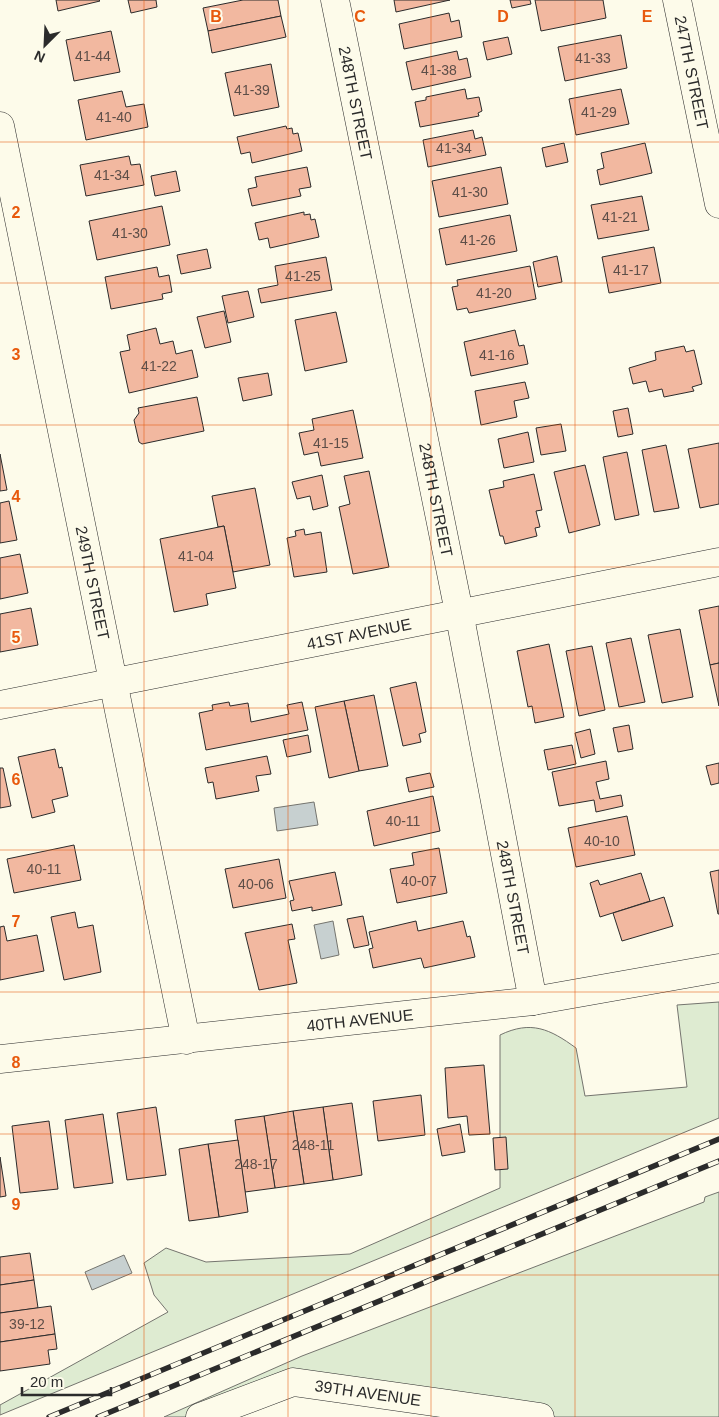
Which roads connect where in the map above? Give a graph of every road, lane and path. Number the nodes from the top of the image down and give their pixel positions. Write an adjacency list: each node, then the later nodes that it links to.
1 (335, 0): 6 (street, 248TH STREET)
2 (676, 0): 4 (street, 247TH STREET)
3 (0, 126): 7 (street, 249TH STREET)
4 (719, 204)
5 (719, 562): 6 (street, 41ST AVENUE)
6 (459, 612): 7 (street, 41ST AVENUE); 10 (street, 248TH STREET)
7 (114, 683): 8 (street, 41ST AVENUE); 11 (street, 249TH STREET)
8 (0, 705)
9 (719, 968): 10 (street, 40TH AVENUE)
10 (533, 1001): 11 (street, 40TH AVENUE)
11 (186, 1040): 12 (street, 40TH AVENUE)
12 (0, 1060)
13 (200, 1417): 14 (street, 39TH AVENUE)
14 (540, 1417)

